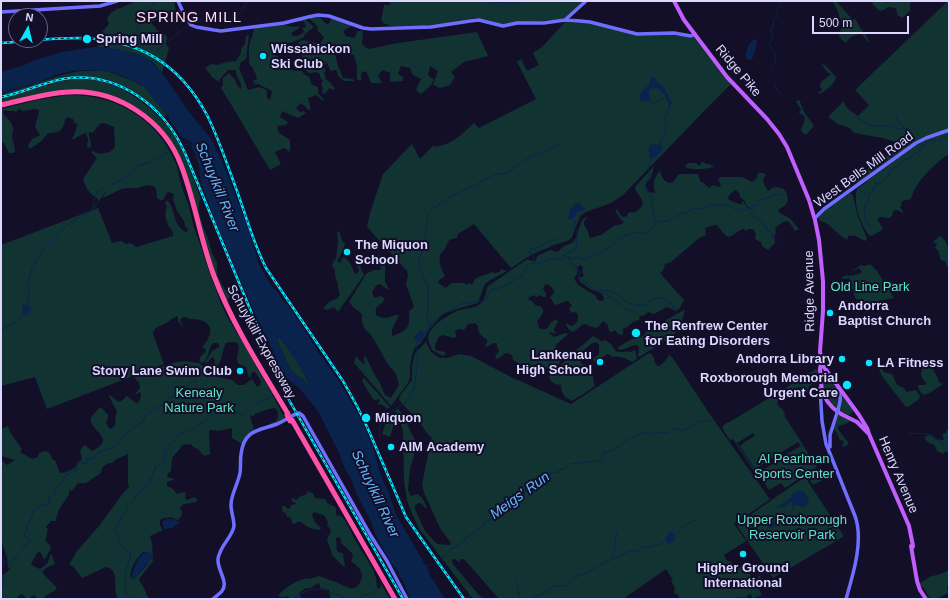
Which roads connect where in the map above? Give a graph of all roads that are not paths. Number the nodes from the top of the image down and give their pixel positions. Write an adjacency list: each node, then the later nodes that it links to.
1 (98, 1): 6 (street)
2 (117, 1): 6 (street)
3 (178, 1): 8 (street)
4 (586, 1): 8 (street)
5 (674, 1): 9 (main road, Ridge Pike)
6 (100, 6): 7 (street)
7 (1, 12)
8 (565, 20): 9 (street)
9 (695, 34): 12 (main road, Ridge Pike)
10 (1, 106): 23 (highway, Schuylkill Expressway, bridge)
11 (949, 130): 13 (street, West Bells Mill Road)
12 (789, 152): 13 (main road, Ridge Avenue)
13 (815, 218): 14 (main road, Ridge Avenue)
14 (821, 363): 15 (main road, Ridge Avenue); 16 (main road)
15 (821, 383): 17 (main road, Henry Avenue)
16 (837, 385): 18 (main road, Henry Avenue); 21 (street)
17 (823, 397): 19 (main road, Henry Avenue); 21 (street)
18 (854, 407): 19 (main road); 20 (main road, Henry Avenue)
19 (847, 416): 20 (main road, Henry Avenue)
20 (869, 434): 26 (main road, Henry Avenue)
21 (832, 458): 25 (street)
22 (213, 599): 24 (street)
23 (394, 599)
24 (407, 599)
25 (846, 599)
26 (926, 599)

